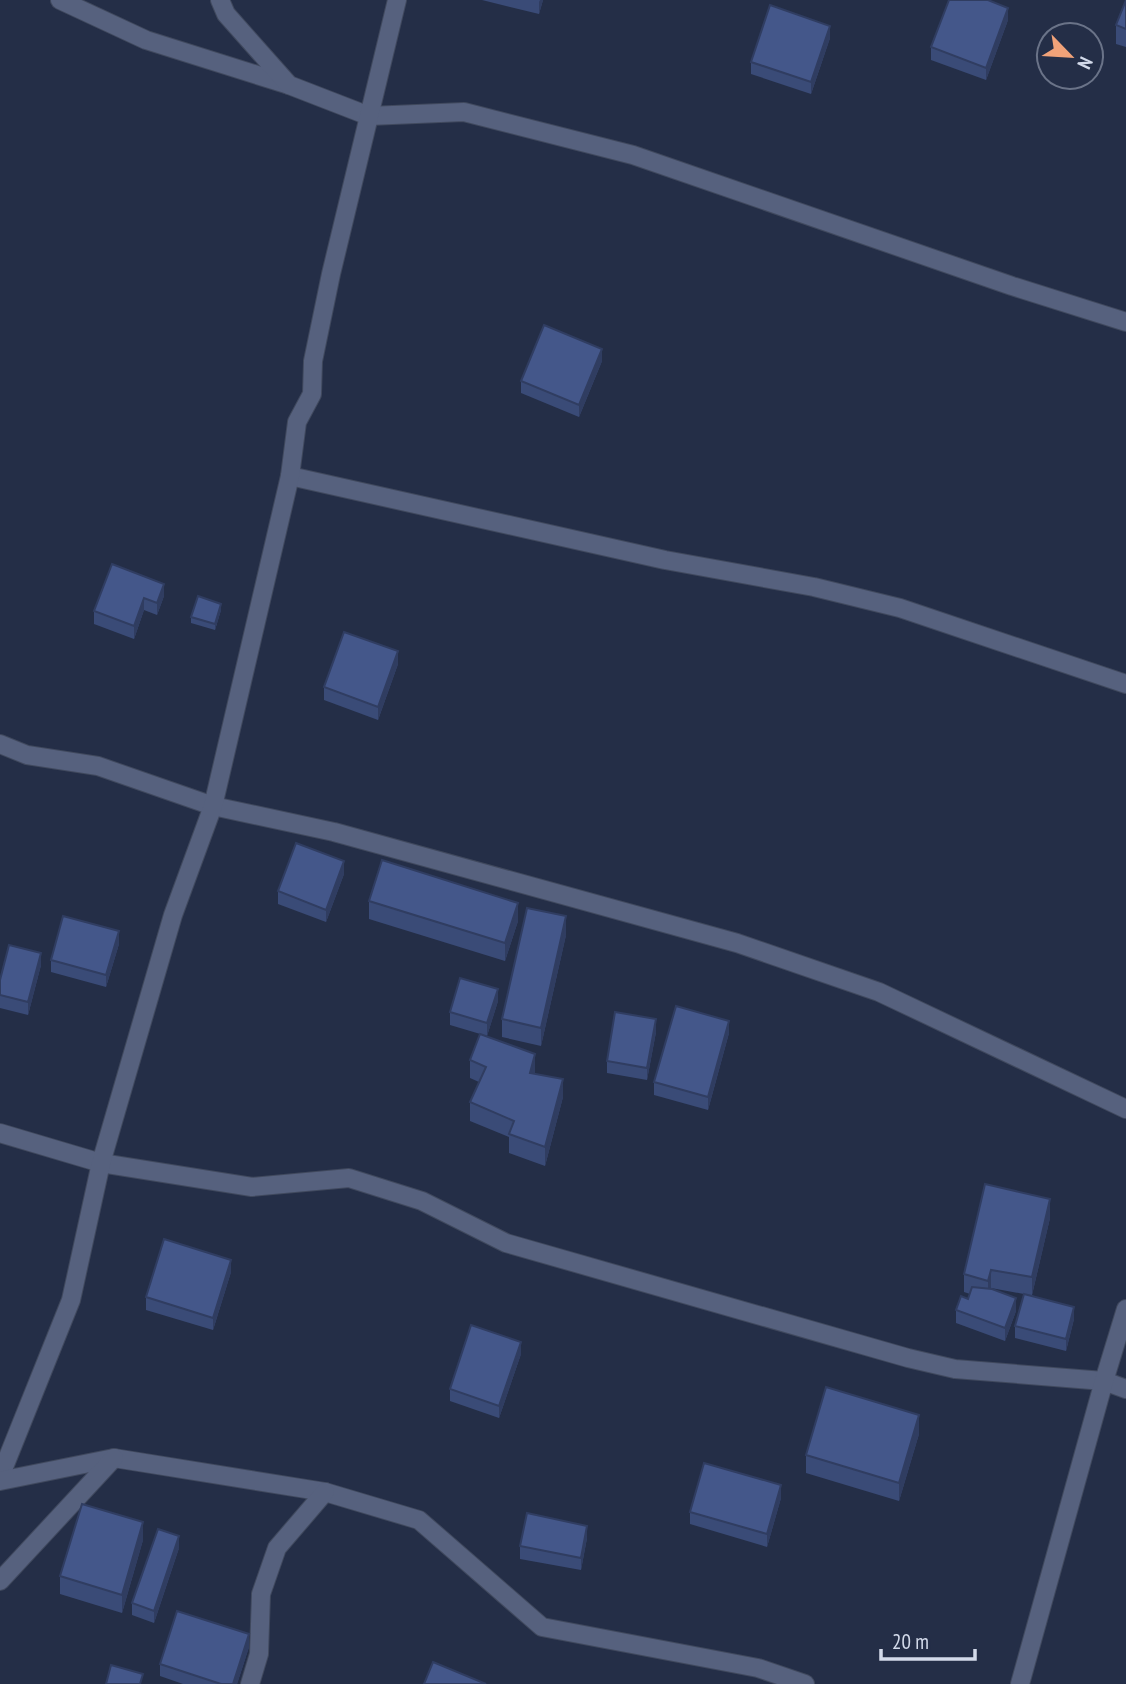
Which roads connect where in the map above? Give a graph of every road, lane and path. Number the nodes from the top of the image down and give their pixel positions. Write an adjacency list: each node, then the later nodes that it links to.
1 (60, 0): 4 (street)
2 (220, 0): 4 (street)
3 (397, 0): 5 (street)
4 (289, 85): 5 (street)
5 (369, 116): 6 (street); 7 (street)
6 (1126, 322)
7 (290, 476): 8 (street); 10 (street)
8 (1126, 684)
9 (0, 744): 10 (street)
10 (213, 806): 11 (street); 13 (street)
11 (1126, 1109)
12 (0, 1133): 13 (street)
13 (101, 1163): 15 (street); 18 (street)
14 (1126, 1309): 15 (street)
15 (1104, 1381): 16 (street); 23 (street)
16 (1126, 1389)
17 (114, 1458): 18 (street); 19 (street); 20 (street)
18 (0, 1479)
19 (325, 1492): 21 (street); 22 (street)
20 (0, 1581)
21 (250, 1684)
22 (805, 1684)
23 (1020, 1684)

